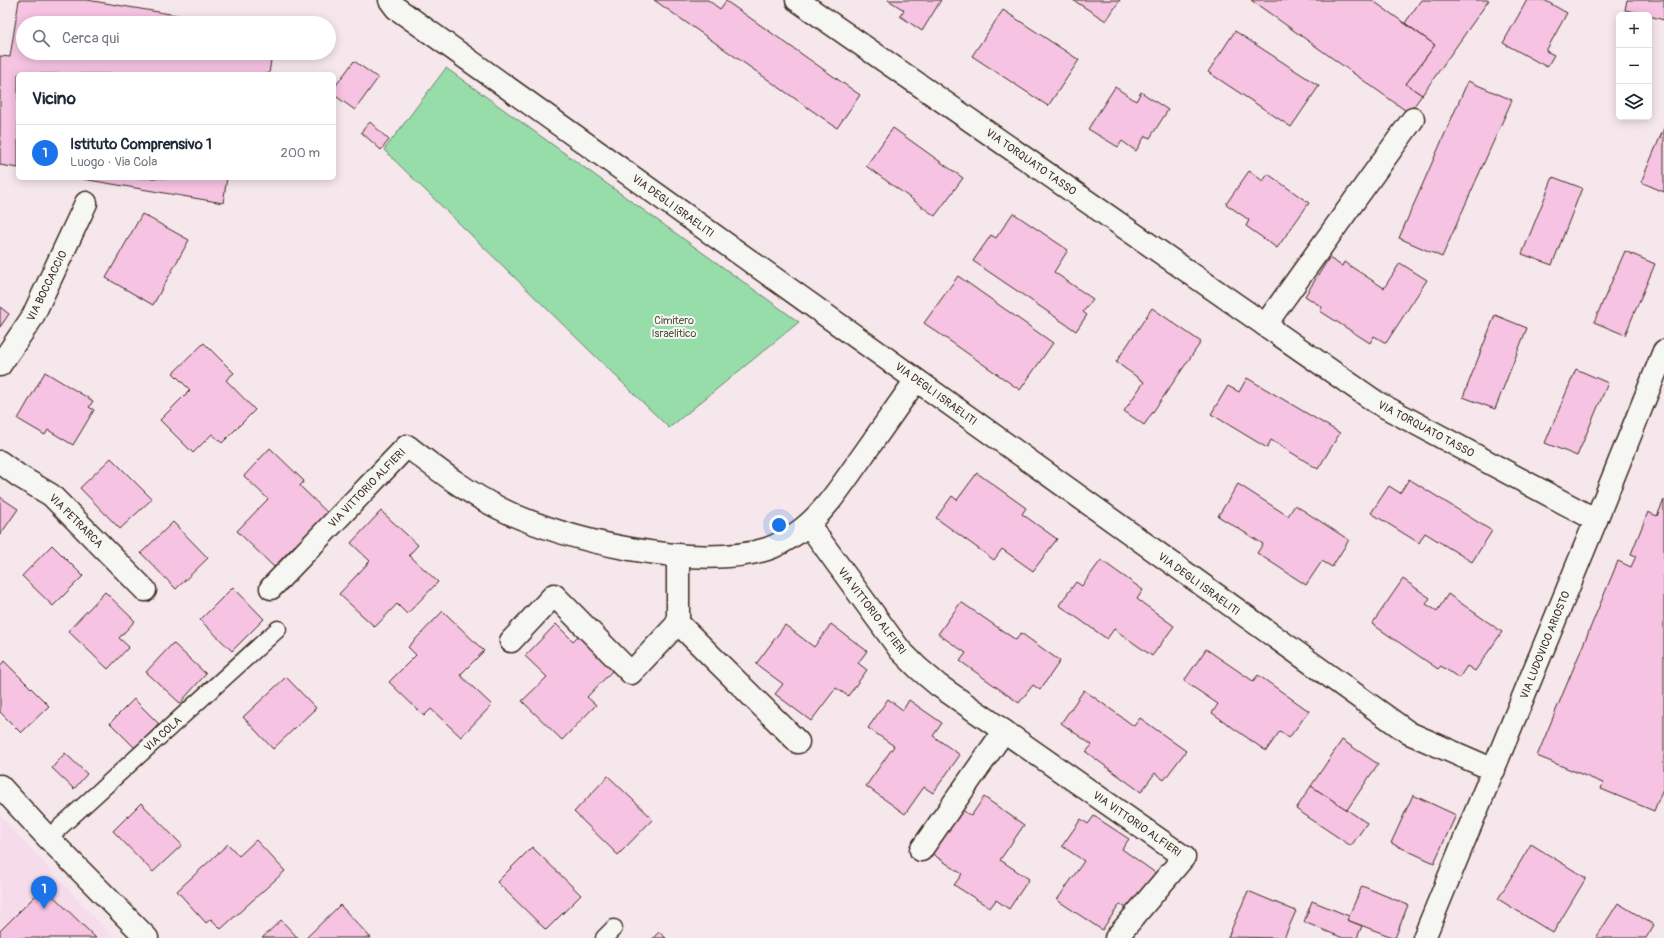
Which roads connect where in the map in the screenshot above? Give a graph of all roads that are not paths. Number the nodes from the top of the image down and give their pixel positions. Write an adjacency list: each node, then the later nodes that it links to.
1 (797, 0): 5 (street, VIA TORQUATO TASSO)
2 (396, 3): 8 (street, VIA DEGLI ISRAELITI)
3 (1413, 119): 5 (street)
4 (86, 203): 7 (street, VIA BOCCACCIO)
5 (1264, 325): 10 (street, VIA TORQUATO TASSO)
6 (1664, 351): 10 (street, VIA LUDOVICO ARIOSTO)
7 (0, 365)
8 (916, 380): 11 (street, VIA VITTORIO ALFIERI); 20 (street, VIA DEGLI ISRAELITI)
9 (0, 462): 14 (street, VIA PETRARCA)
10 (1596, 520): 20 (street, VIA LUDOVICO ARIOSTO)
11 (808, 525): 12 (street, VIA VITTORIO ALFIERI); 18 (street, VIA VITTORIO ALFIERI)
12 (678, 555): 13 (street, VIA VITTORIO ALFIERI); 15 (street)
13 (271, 588)
14 (145, 590)
15 (678, 623): 17 (street); 19 (street)
16 (278, 629): 22 (lane, VIA COLA)
17 (511, 641)
18 (1004, 731): 23 (street); 25 (street, VIA VITTORIO ALFIERI)
19 (798, 742)
20 (1494, 770): 26 (street, VIA LUDOVICO ARIOSTO)
21 (0, 786): 22 (street)
22 (48, 838): 24 (street)
23 (921, 850)
24 (147, 938)
25 (1116, 938)
26 (1424, 938)

